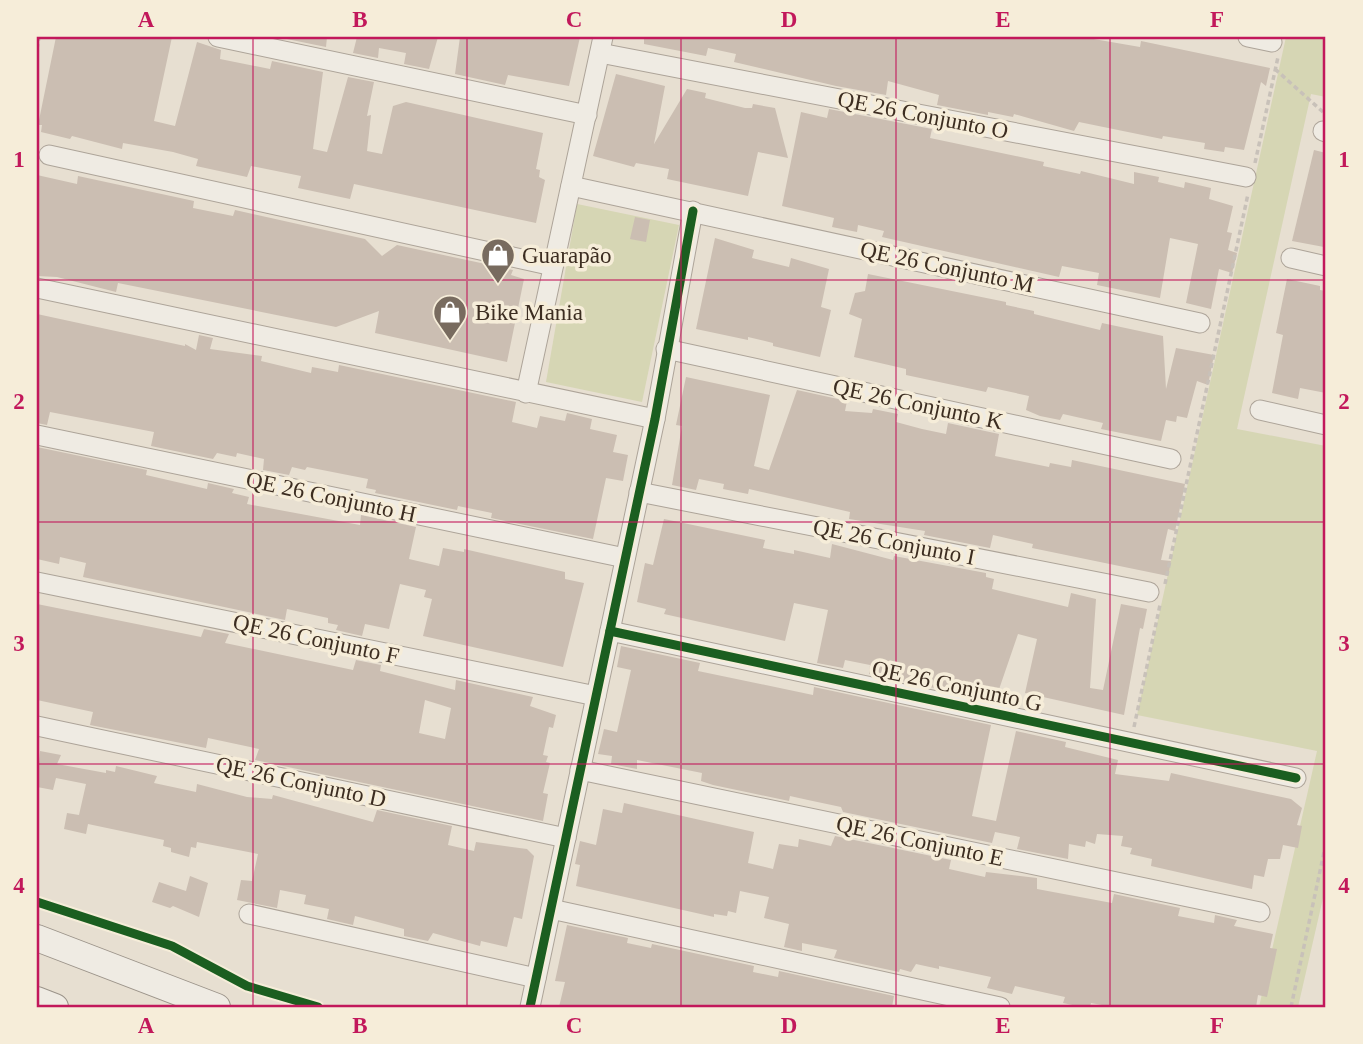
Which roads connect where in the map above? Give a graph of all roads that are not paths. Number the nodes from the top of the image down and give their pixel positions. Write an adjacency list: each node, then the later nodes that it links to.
1 (218, 37): 5 (street)
2 (1248, 37): 4 (street)
3 (601, 45): 5 (street); 7 (street, QE 26 Conjunto O)
4 (1276, 45)
5 (587, 115): 8 (street)
6 (49, 155): 11 (street)
7 (1250, 178)
8 (571, 186): 9 (street, QE 26 Conjunto M); 11 (street)
9 (693, 211): 14 (street, QE 26 Conjunto M); 15 (street)
10 (1291, 258): 12 (street)
11 (553, 266): 16 (street)
12 (1326, 266)
13 (37, 288): 16 (street)
14 (1200, 323)
15 (666, 349): 18 (street); 21 (street, QE 26 Conjunto K)
16 (526, 393): 18 (street)
17 (1260, 410): 19 (street)
18 (655, 418): 22 (street)
19 (1326, 425)
20 (37, 436): 23 (street, QE 26 Conjunto H)
21 (1171, 459)
22 (639, 492): 23 (street); 25 (street, QE 26 Conjunto I)
23 (625, 558): 26 (street)
24 (37, 582): 27 (street, QE 26 Conjunto F)
25 (1149, 592)
26 (610, 631): 27 (street); 30 (street, QE 26 Conjunto G)
27 (596, 696): 29 (street)
28 (37, 726): 31 (street, QE 26 Conjunto D)
29 (580, 770): 31 (street); 33 (street, QE 26 Conjunto E)
30 (1296, 778)
31 (566, 838): 32 (street)
32 (551, 909): 36 (street); 42 (street)
33 (1260, 912)
34 (249, 914): 36 (street)
35 (37, 938): 38 (main road)
36 (536, 978): 41 (street)
37 (37, 1000): 39 (main road)
38 (168, 1001): 40 (main road)
39 (55, 1007)
40 (217, 1007)
41 (530, 1007)
42 (1000, 1007)

